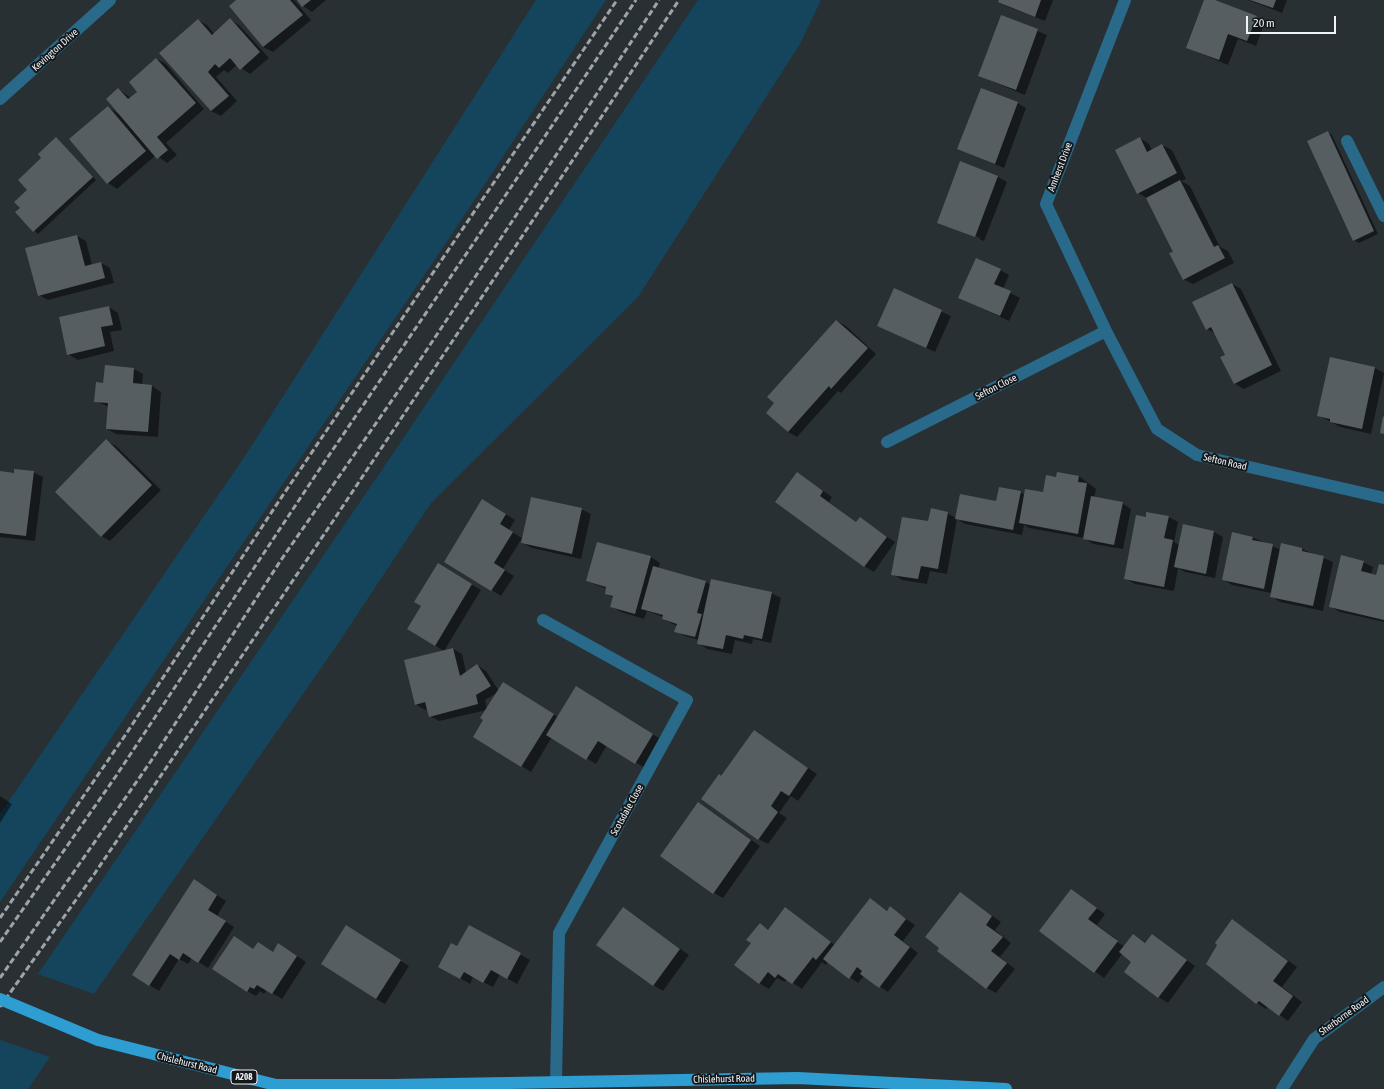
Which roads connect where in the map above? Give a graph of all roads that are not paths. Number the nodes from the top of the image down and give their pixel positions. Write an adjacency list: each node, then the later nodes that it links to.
1 (110, 0): 3 (street, Kevington Drive)
2 (1125, 0): 6 (street, Amherst Drive)
3 (0, 99)
4 (1347, 141): 5 (street)
5 (1384, 216)
6 (1106, 331): 7 (street, Sefton Close); 8 (street, Sefton Road)
7 (887, 442)
8 (1384, 498)
9 (543, 620): 12 (street, Scotsdale Close)
10 (1384, 987): 15 (street, Sherborne Road)
11 (0, 999): 13 (main road, Chislehurst Road / A208, bridge)
12 (556, 1082): 13 (main road, Chislehurst Road / A208); 14 (main road, Chislehurst Road / A208)
13 (392, 1087)
14 (1006, 1089)
15 (1282, 1089)

